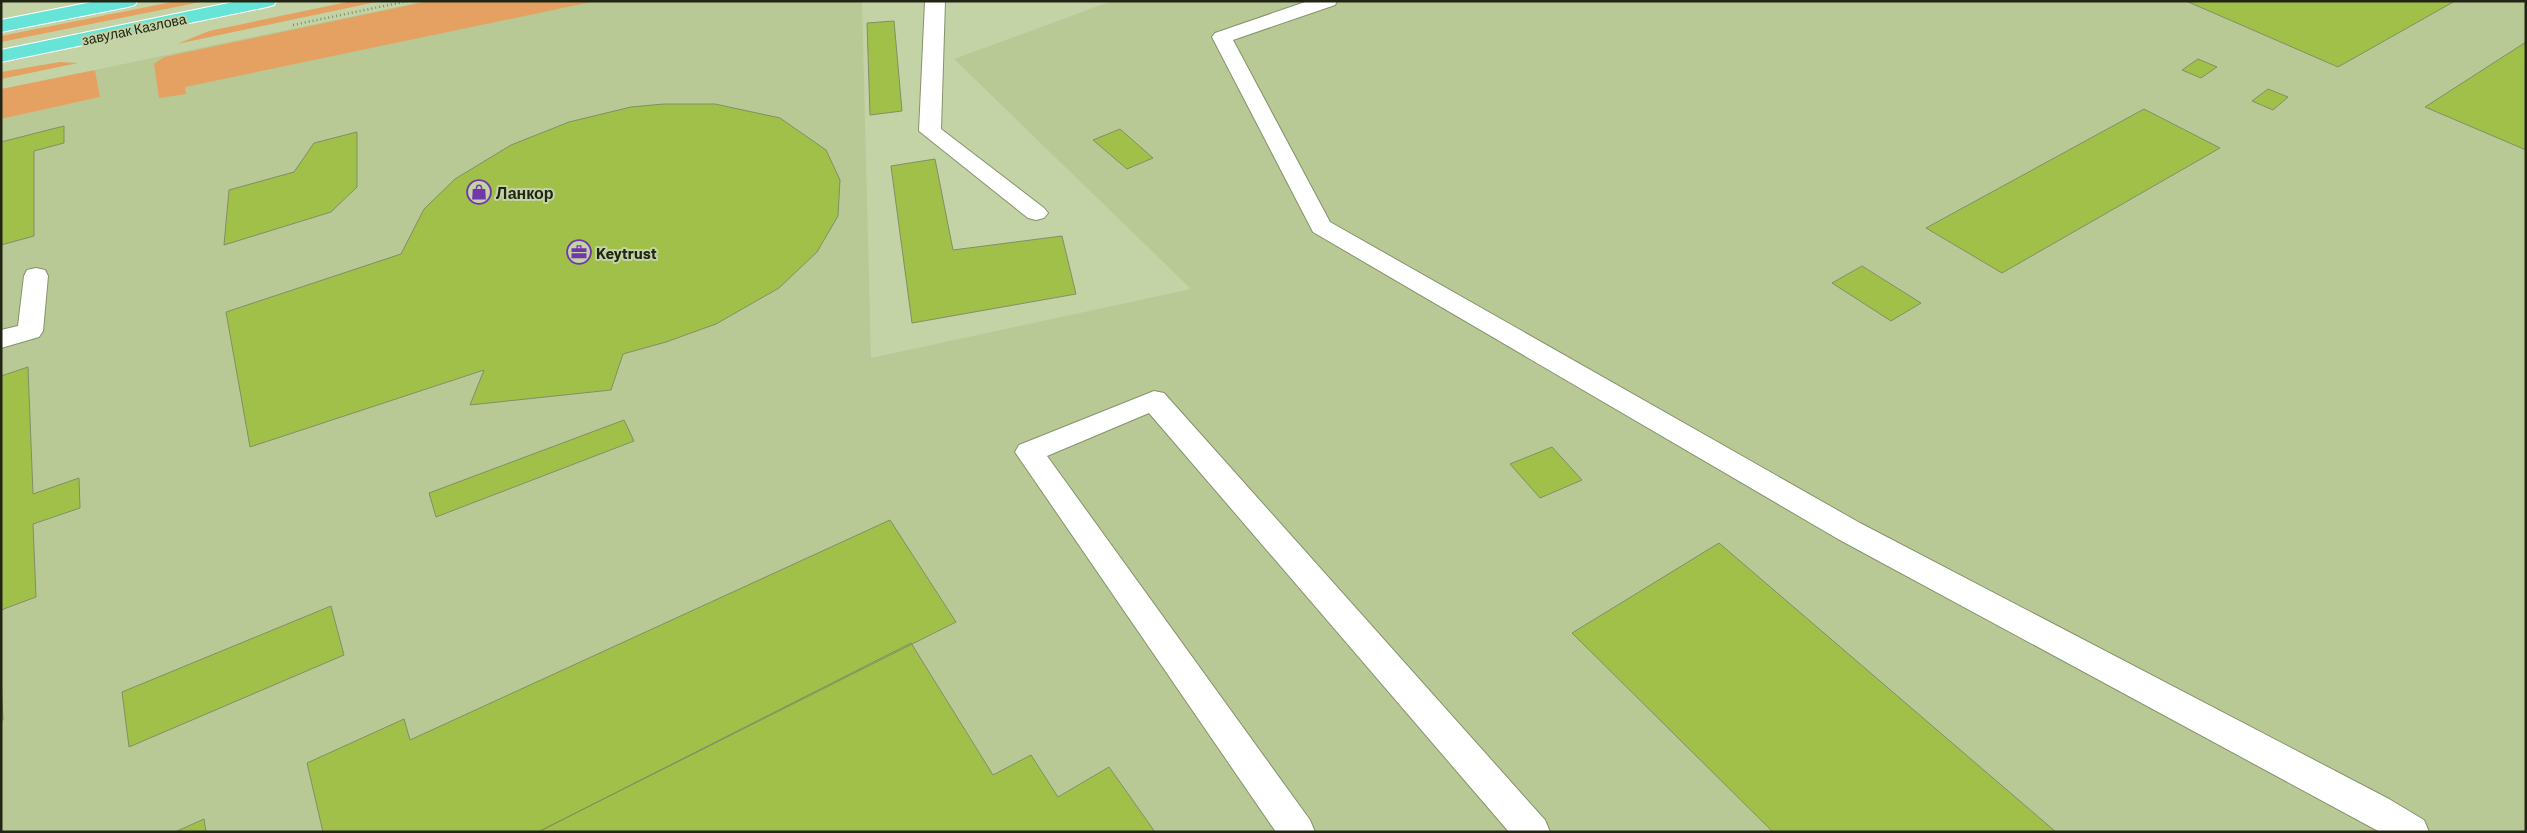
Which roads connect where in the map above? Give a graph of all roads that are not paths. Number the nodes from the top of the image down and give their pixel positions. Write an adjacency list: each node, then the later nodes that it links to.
1 (128, 1): 5 (main road, завулак Казлова)
2 (267, 1): 6 (main road, завулак Казлова)
3 (935, 1): 7 (lane)
4 (1328, 1): 12 (lane)
5 (1, 26)
6 (1, 56)
7 (1036, 213)
8 (36, 276): 9 (lane)
9 (1, 339)
10 (1297, 832): 11 (lane)
11 (1532, 832)
12 (2411, 832)

